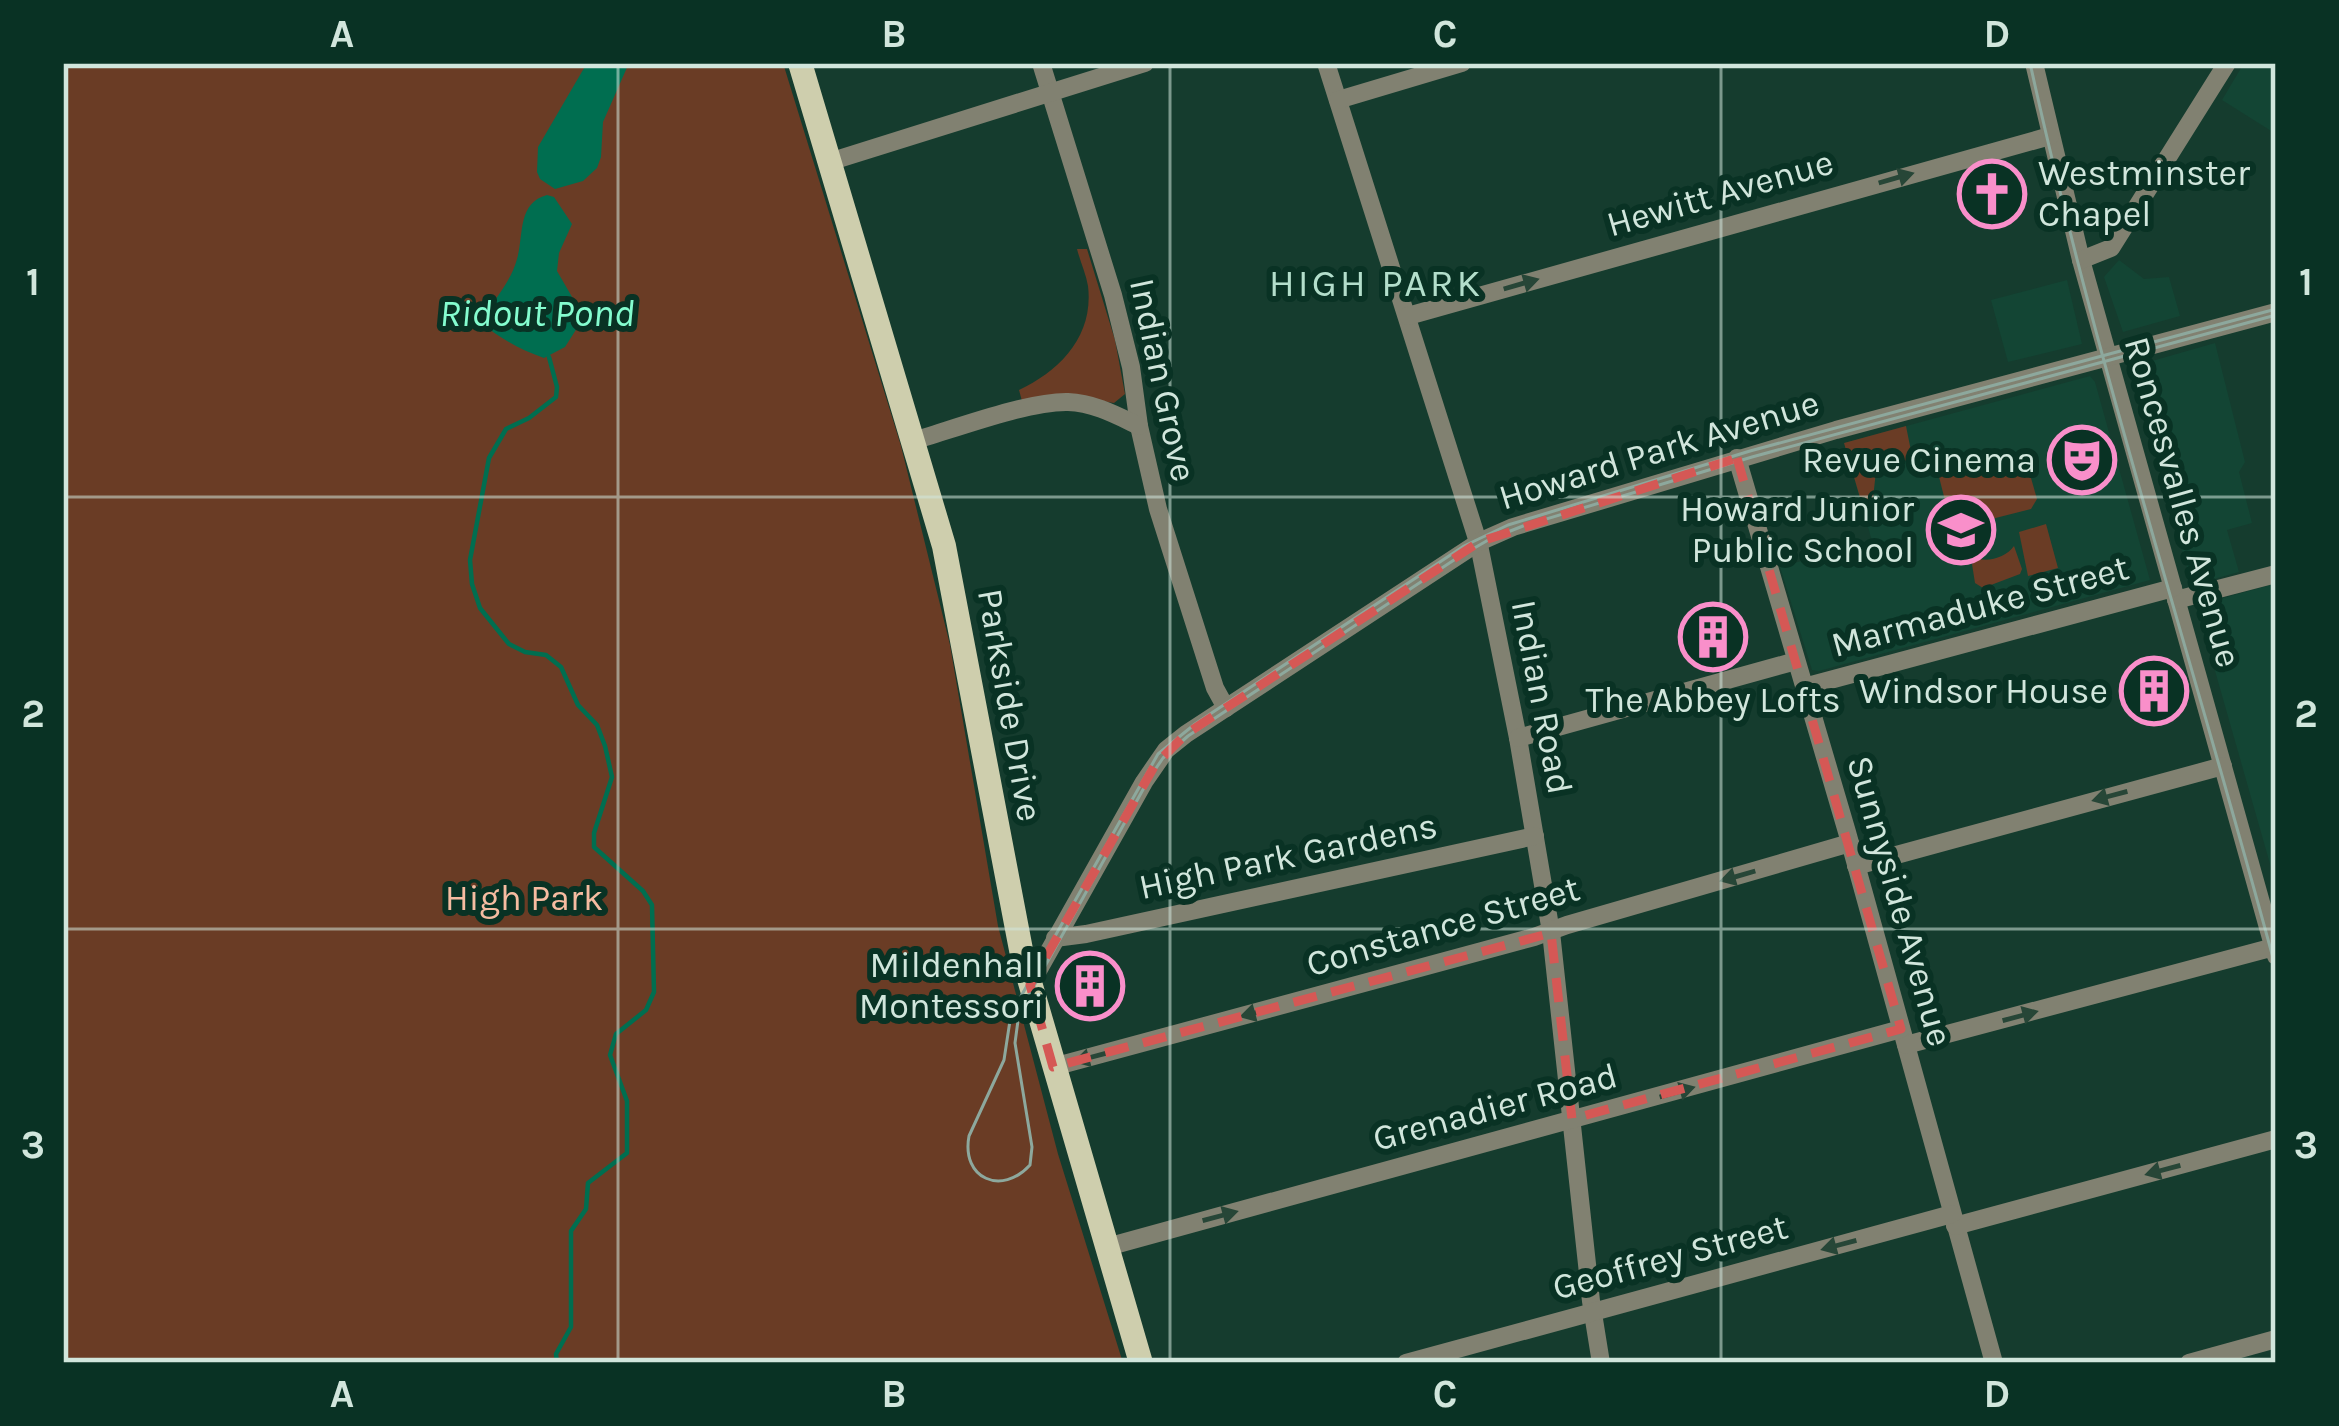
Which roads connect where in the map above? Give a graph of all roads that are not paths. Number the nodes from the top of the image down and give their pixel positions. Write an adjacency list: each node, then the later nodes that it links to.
1 (800, 63): 11 (main road, Parkside Drive)
2 (1041, 63): 8 (street, Indian Grove)
3 (1145, 63): 8 (street)
4 (1326, 63): 9 (street, Indian Road)
5 (1462, 63): 9 (street)
6 (2034, 63): 10 (street, Roncesvalles Avenue)
7 (2228, 63): 12 (street)
8 (1050, 92): 11 (street); 16 (street, Indian Grove)
9 (1338, 100): 14 (street, Indian Road)
10 (2050, 136): 12 (street, Roncesvalles Avenue); 14 (street, Hewitt Avenue, one-way to 10)
11 (829, 162): 17 (main road, Parkside Drive)
12 (2081, 260): 15 (street, Roncesvalles Avenue)
13 (2276, 312): 15 (street, Howard Park Avenue)
14 (1408, 316): 19 (street, Indian Road)
15 (2108, 357): 18 (street, Howard Park Avenue); 21 (street, Roncesvalles Avenue)
16 (1138, 426): 17 (street); 24 (street, Indian Grove)
17 (913, 442): 34 (main road, Parkside Drive)
18 (1737, 458): 19 (street, Howard Park Avenue); 22 (street, Sunnyside Avenue)
19 (1479, 542): 24 (street, Howard Park Avenue); 25 (street, Indian Road)
20 (2276, 574): 21 (street, Marmaduke Street)
21 (2174, 594): 23 (street, Marmaduke Street); 26 (street, Roncesvalles Avenue)
22 (1796, 661): 23 (street, Sunnyside Avenue); 25 (street, Marmaduke Street)
23 (1804, 687): 28 (street, Sunnyside Avenue)
24 (1226, 708): 32 (street, Howard Park Avenue)
25 (1518, 738): 27 (street, Indian Road)
26 (2223, 766): 29 (street, one-way to 29); 30 (street, Roncesvalles Avenue)
27 (1535, 836): 31 (street, Indian Road); 32 (street, High Park Gardens)
28 (1850, 844): 29 (street, Sunnyside Avenue); 31 (street, Constance Street, one-way to 31)
29 (1856, 866): 35 (street, Sunnyside Avenue)
30 (2271, 920): 33 (street, Roncesvalles Avenue)
31 (1551, 932): 36 (street, Constance Street, one-way to 36); 37 (street, Indian Road)
32 (1055, 938): 34 (street, Howard Park Avenue)
33 (2275, 951): 35 (street, Grenadier Road, one-way to 33)
34 (1030, 985): 36 (main road, Parkside Drive)
35 (1904, 1037): 37 (street, Grenadier Road, one-way to 35); 39 (street, Sunnyside Avenue)
36 (1054, 1067): 40 (main road, Parkside Drive)
37 (1572, 1119): 40 (street, Grenadier Road, one-way to 37); 41 (street, Indian Road)
38 (2276, 1139): 39 (street, Geoffrey Street, one-way to 39)
39 (1954, 1220): 41 (street, Geoffrey Street, one-way to 41); 46 (street, Sunnyside Avenue)
40 (1107, 1247): 43 (main road, Parkside Drive)
41 (1593, 1312): 44 (street, Geoffrey Street); 45 (street, Indian Road)
42 (2276, 1340): 47 (street)
43 (1141, 1363)
44 (1406, 1363)
45 (1601, 1363)
46 (1994, 1363)
47 (2189, 1363)

